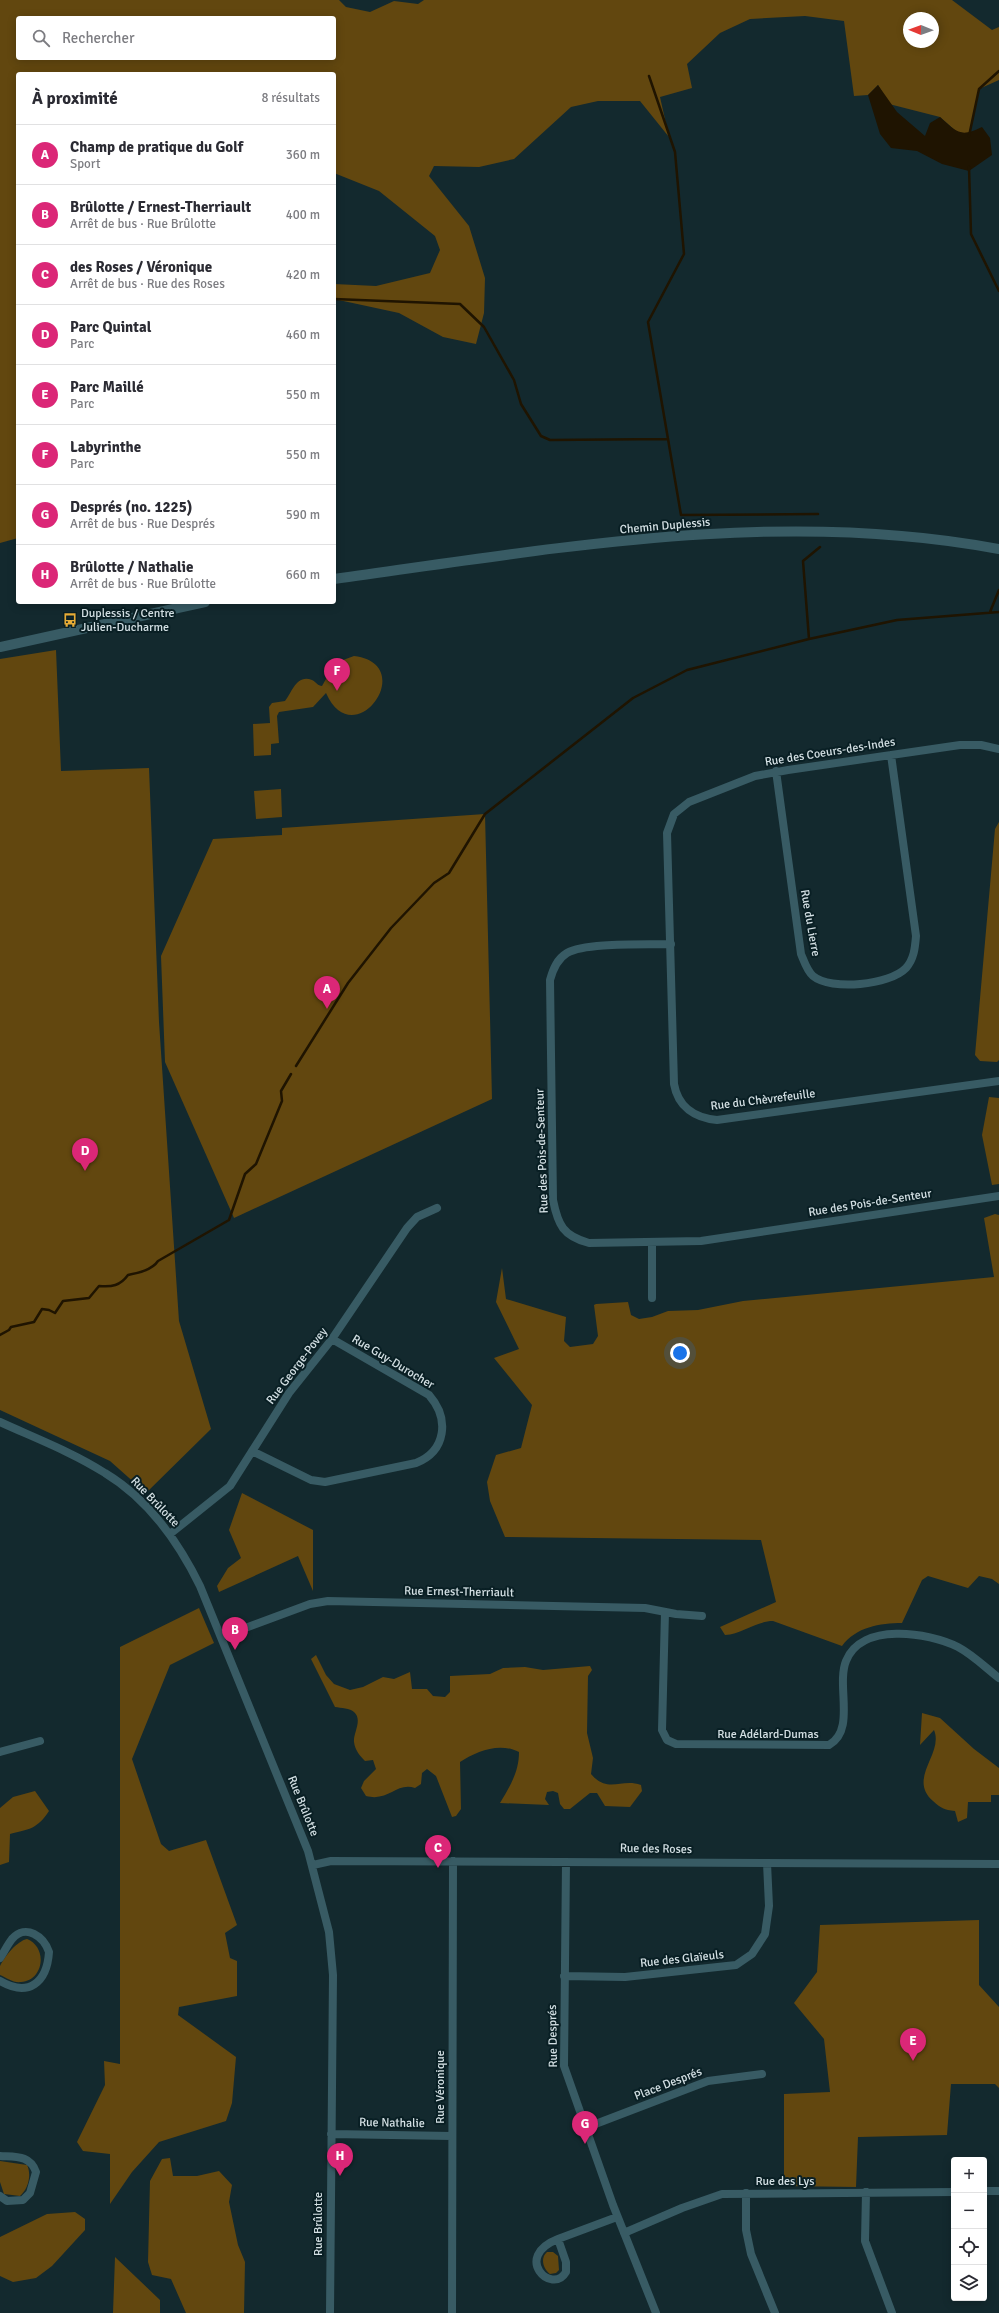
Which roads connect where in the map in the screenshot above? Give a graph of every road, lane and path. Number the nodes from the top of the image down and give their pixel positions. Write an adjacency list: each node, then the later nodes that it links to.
1 (999, 549): 2 (street, Chemin Duplessis)
2 (336, 579)
3 (196, 604): 4 (street)
4 (0, 647)
5 (999, 750): 6 (street, Rue des Coeurs-des-Indes)
6 (891, 755): 7 (street, Rue des Coeurs-des-Indes); 7 (street, Rue du Lierre)
7 (776, 771): 8 (street, Rue des Coeurs-des-Indes)
8 (674, 814): 9 (street, Rue du Chèvrefeuille)
9 (671, 944): 10 (street, Rue du Chèvrefeuille); 13 (street, Rue des Pois-de-Senteur)
10 (999, 1080)
11 (999, 1196): 13 (street, Rue des Pois-de-Senteur)
12 (437, 1208): 15 (street, Rue George-Povey)
13 (652, 1242): 14 (street)
14 (652, 1298)
15 (332, 1339): 17 (street, Rue George-Povey); 17 (street, Rue Guy-Durocher)
16 (0, 1422): 18 (street, Rue Brûlotte)
17 (252, 1451): 18 (street, Rue George-Povey)
18 (170, 1534): 21 (street, Rue Brûlotte)
19 (665, 1612): 20 (street, Rue Ernest-Therriault); 21 (street, Rue Ernest-Therriault); 22 (street, Rue Adélard-Dumas)
20 (702, 1616)
21 (221, 1637): 29 (street, Rue Brûlotte)
22 (999, 1678)
23 (40, 1741): 24 (street)
24 (0, 1752)
25 (453, 1861): 26 (street, Rue des Roses); 29 (street, Rue des Roses); 36 (street, Rue Véronique)
26 (566, 1862): 27 (street, Rue des Roses); 31 (street, Rue Després)
27 (767, 1863): 28 (street, Rue des Roses); 31 (street, Rue des Glaïeuls)
28 (999, 1864)
29 (313, 1865): 35 (street, Rue Brûlotte)
30 (0, 1958): 32 (street)
31 (564, 1976): 34 (street, Rue Després)
32 (0, 1981)
33 (762, 2074): 34 (street, Place Després)
34 (585, 2128): 44 (street, Rue Després)
35 (331, 2134): 36 (street, Rue Nathalie); 47 (street, Rue Brûlotte)
36 (452, 2136): 48 (street, Rue Véronique)
37 (0, 2156): 43 (street)
38 (987, 2191): 39 (street)
39 (999, 2191)
40 (866, 2192): 41 (street, Rue des Lys); 42 (street, Rue des Lys); 51 (street)
41 (951, 2192)
42 (746, 2193): 45 (street, Rue des Lys); 50 (street)
43 (0, 2196)
44 (617, 2217): 45 (street, Rue Després); 46 (street)
45 (624, 2233): 49 (street, Rue Després)
46 (558, 2239): 46 (street)
47 (330, 2313)
48 (452, 2313)
49 (656, 2313)
50 (775, 2313)
51 (892, 2313)

